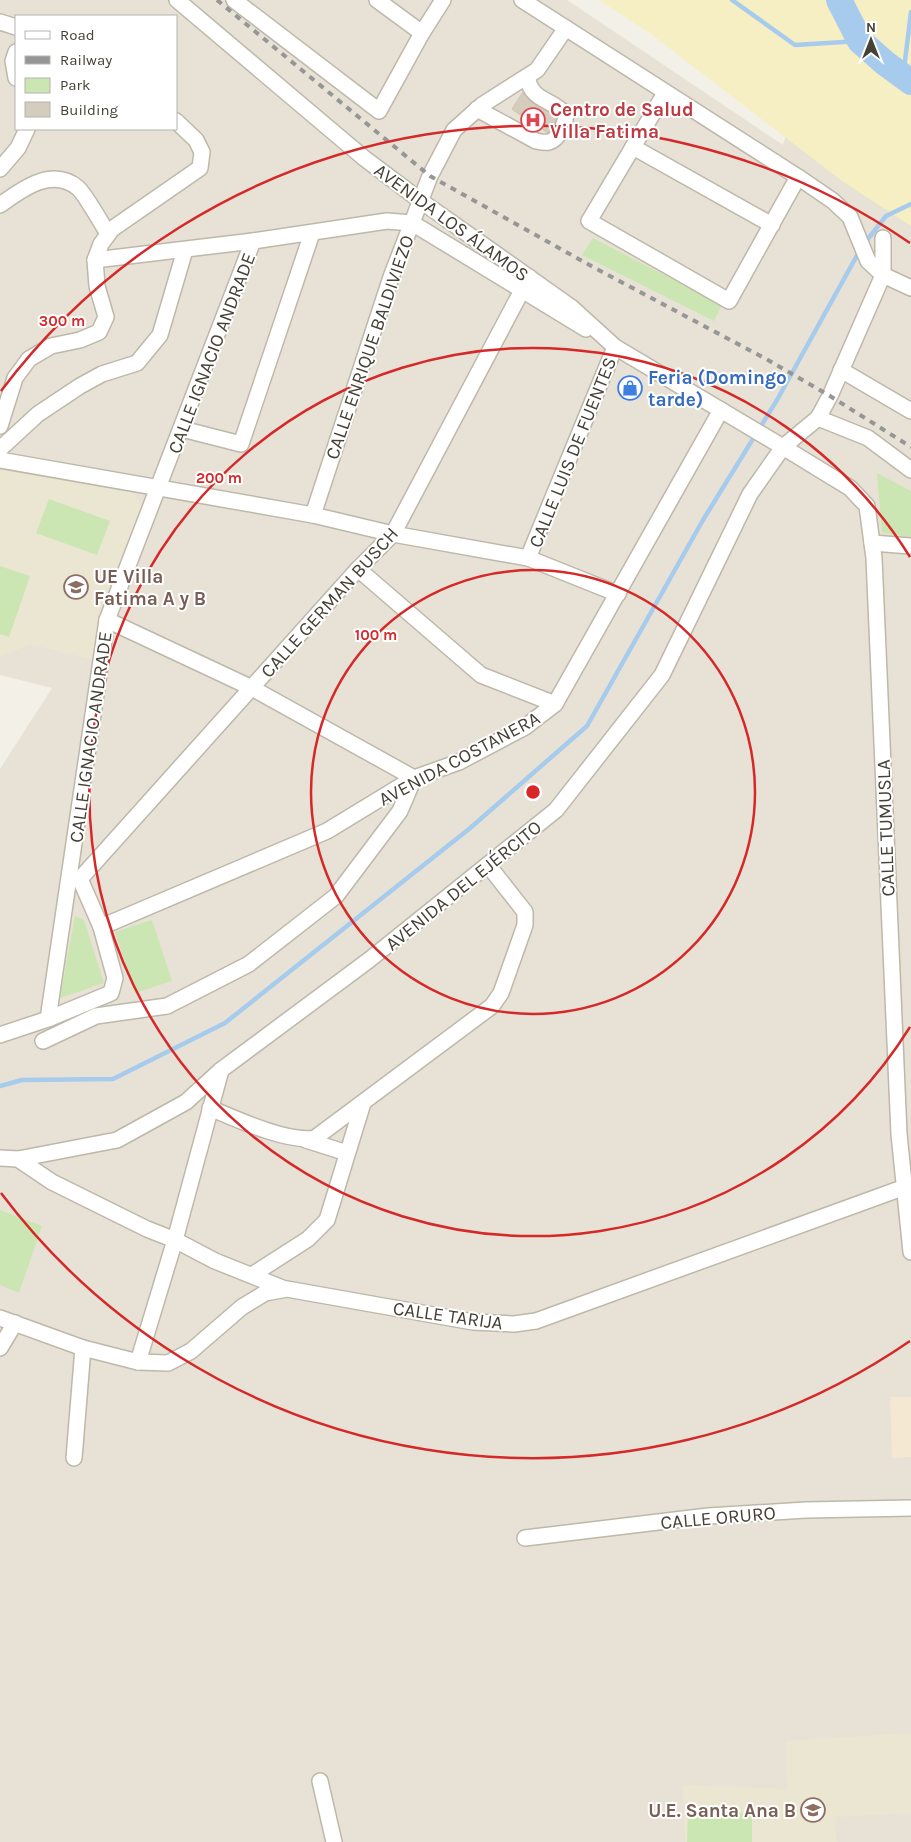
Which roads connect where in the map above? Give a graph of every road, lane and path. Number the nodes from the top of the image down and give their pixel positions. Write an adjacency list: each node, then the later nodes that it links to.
1 (177, 0): 20 (street, AVENIDA LOS ÁLAMOS)
2 (234, 0): 9 (street)
3 (377, 0): 9 (street)
4 (443, 0): 9 (street)
5 (522, 0): 8 (street)
6 (0, 22): 7 (street)
7 (15, 27)
8 (566, 28): 12 (street, CALLE ENRIQUE BALDIVIEZO); 13 (street)
9 (422, 33)
10 (15, 55): 11 (street)
11 (15, 72)
12 (528, 76): 14 (street, CALLE ENRIQUE BALDIVIEZO); 14 (street)
13 (664, 93): 17 (street); 19 (street)
14 (477, 109): 20 (street, CALLE ENRIQUE BALDIVIEZO)
15 (178, 123): 25 (street)
16 (27, 130): 18 (street)
17 (633, 146): 23 (street); 23 (street)
18 (0, 169)
19 (798, 176): 23 (street); 30 (street)
20 (421, 201): 22 (street, CALLE ENRIQUE BALDIVIEZO); 31 (street, AVENIDA LOS ÁLAMOS)
21 (0, 205): 25 (street)
22 (412, 223): 24 (street); 33 (street); 47 (street, CALLE ENRIQUE BALDIVIEZO)
23 (772, 225)
24 (312, 232): 27 (street); 40 (street)
25 (108, 234): 29 (street)
26 (883, 238): 30 (street)
27 (254, 241): 28 (street); 40 (street, CALLE IGNACIO ANDRADE)
28 (185, 250): 29 (street); 43 (street)
29 (95, 260): 39 (street)
30 (883, 275): 32 (street); 35 (street)
31 (529, 277): 33 (street, CALLE GERMAN BUSCH); 34 (street, AVENIDA LOS ÁLAMOS)
32 (911, 288)
33 (522, 291): 34 (street); 48 (street, CALLE GERMAN BUSCH)
34 (615, 346): 37 (street, AVENIDA LOS ÁLAMOS); 51 (street, CALLE LUIS DE FUENTES)
35 (841, 370): 36 (street); 38 (street)
36 (910, 407)
37 (721, 410): 41 (street, AVENIDA LOS ÁLAMOS); 53 (street, AVENIDA COSTANERA)
38 (818, 418): 42 (street, AVENIDA DEL EJÉRCITO); 45 (street)
39 (0, 426)
40 (182, 429): 46 (street, CALLE IGNACIO ANDRADE)
41 (769, 438): 42 (street, CALLE TUMUSLA)
42 (784, 447): 49 (street, CALLE TUMUSLA); 58 (street, AVENIDA DEL EJÉRCITO)
43 (0, 449)
44 (0, 460): 46 (street)
45 (911, 470)
46 (158, 487): 47 (street); 54 (street, CALLE IGNACIO ANDRADE)
47 (313, 515): 48 (street)
48 (393, 534): 51 (street); 52 (street, CALLE GERMAN BUSCH)
49 (872, 543): 50 (street); 67 (street, CALLE TUMUSLA)
50 (911, 546)
51 (528, 558): 53 (street)
52 (358, 569): 55 (street, CALLE GERMAN BUSCH); 56 (street)
53 (618, 594): 56 (street, AVENIDA COSTANERA)
54 (107, 620): 55 (street); 59 (street, CALLE IGNACIO ANDRADE)
55 (252, 688): 57 (street); 59 (street, CALLE GERMAN BUSCH)
56 (555, 704): 57 (street, AVENIDA COSTANERA)
57 (414, 778): 60 (street, AVENIDA COSTANERA); 63 (street)
58 (488, 865): 64 (street, AVENIDA DEL EJÉRCITO); 65 (street)
59 (74, 878): 60 (street); 61 (street, CALLE IGNACIO ANDRADE)
60 (102, 927): 61 (street)
61 (48, 1019): 62 (street)
62 (0, 1035)
63 (43, 1041)
64 (221, 1070): 66 (street); 71 (street, AVENIDA DEL EJÉRCITO)
65 (363, 1103): 68 (street); 69 (street)
66 (210, 1108): 68 (street); 73 (street)
67 (905, 1132): 72 (street, CALLE TUMUSLA)
68 (306, 1140): 69 (street)
69 (347, 1153): 75 (street)
70 (0, 1158): 71 (street, AVENIDA DEL EJÉRCITO)
71 (18, 1159): 73 (street)
72 (905, 1187): 74 (street, CALLE TUMUSLA); 76 (street, CALLE TARIJA)
73 (175, 1240): 75 (street); 81 (street)
74 (911, 1252)
75 (252, 1275): 76 (street)
76 (287, 1289): 81 (street, CALLE TARIJA)
77 (0, 1318): 78 (street, CALLE TARIJA)
78 (15, 1324): 79 (street); 80 (street, CALLE TARIJA)
79 (0, 1348)
80 (83, 1348): 81 (street, CALLE TARIJA); 82 (street)
81 (138, 1362)
82 (74, 1458)
83 (911, 1508): 84 (street, CALLE ORURO)
84 (525, 1538)
85 (320, 1781): 86 (street)
86 (334, 1842)

